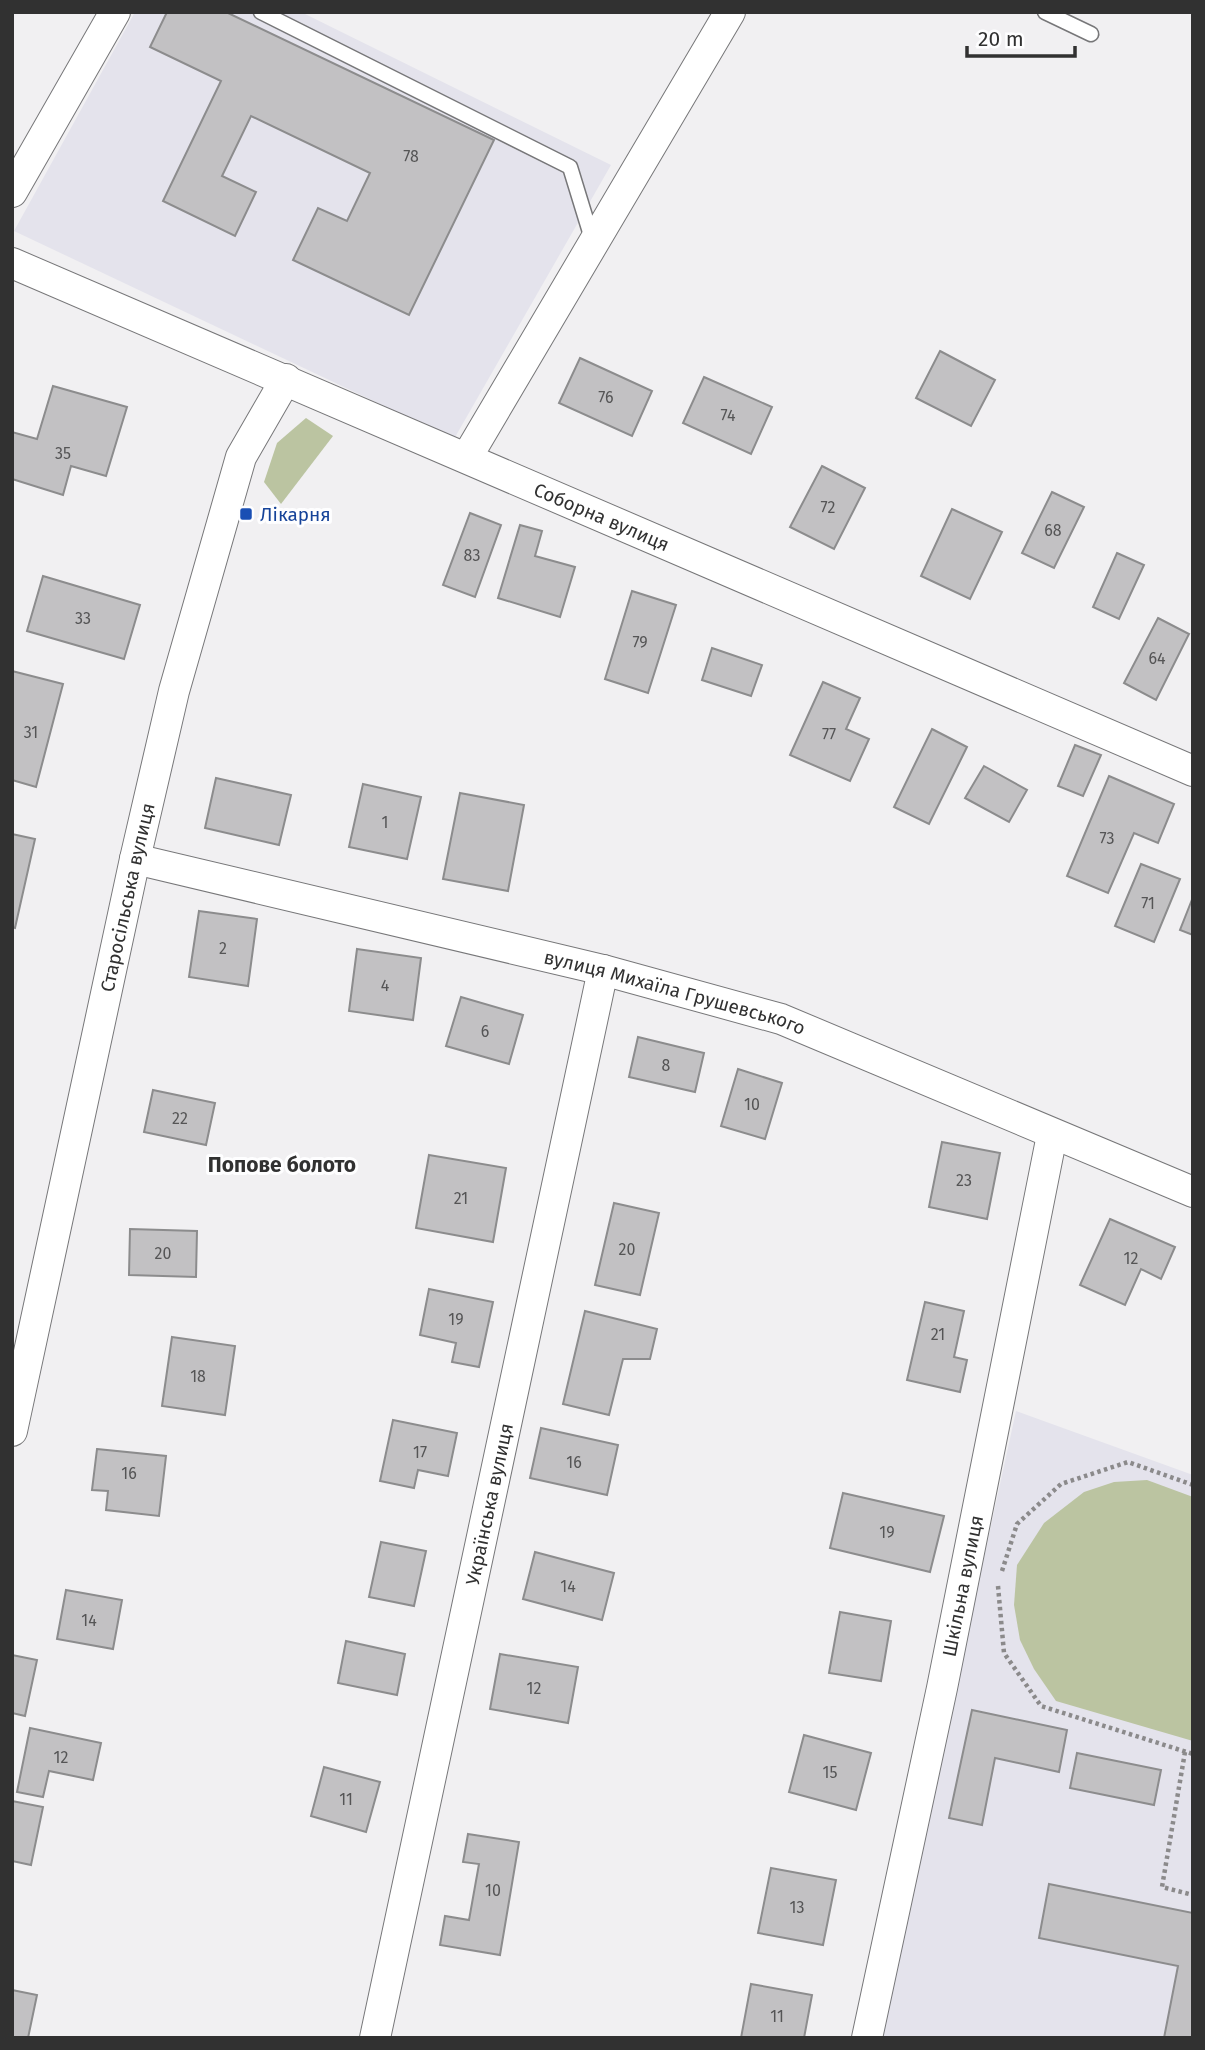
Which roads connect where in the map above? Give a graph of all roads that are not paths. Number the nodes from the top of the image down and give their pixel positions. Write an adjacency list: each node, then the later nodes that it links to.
1 (115, 12): 6 (street)
2 (261, 12): 7 (lane)
3 (730, 12): 7 (street)
4 (1045, 12): 5 (lane)
5 (1091, 34)
6 (12, 192)
7 (594, 243): 10 (street)
8 (12, 263): 9 (street, Соборна вулиця)
9 (286, 379): 10 (street, Соборна вулиця); 12 (street, Старосільська вулиця)
10 (467, 457): 11 (street, Соборна вулиця)
11 (1193, 771)
12 (135, 859): 13 (street, вулиця Михаїла Грушевського); 16 (street, Старосільська вулиця)
13 (603, 970): 14 (street, вулиця Михаїла Грушевського); 17 (street, Українська вулиця)
14 (1052, 1135): 15 (street, вулиця Михаїла Грушевського); 18 (street, Шкільна вулиця)
15 (1193, 1192)
16 (12, 1431)
17 (375, 2038)
18 (867, 2038)

